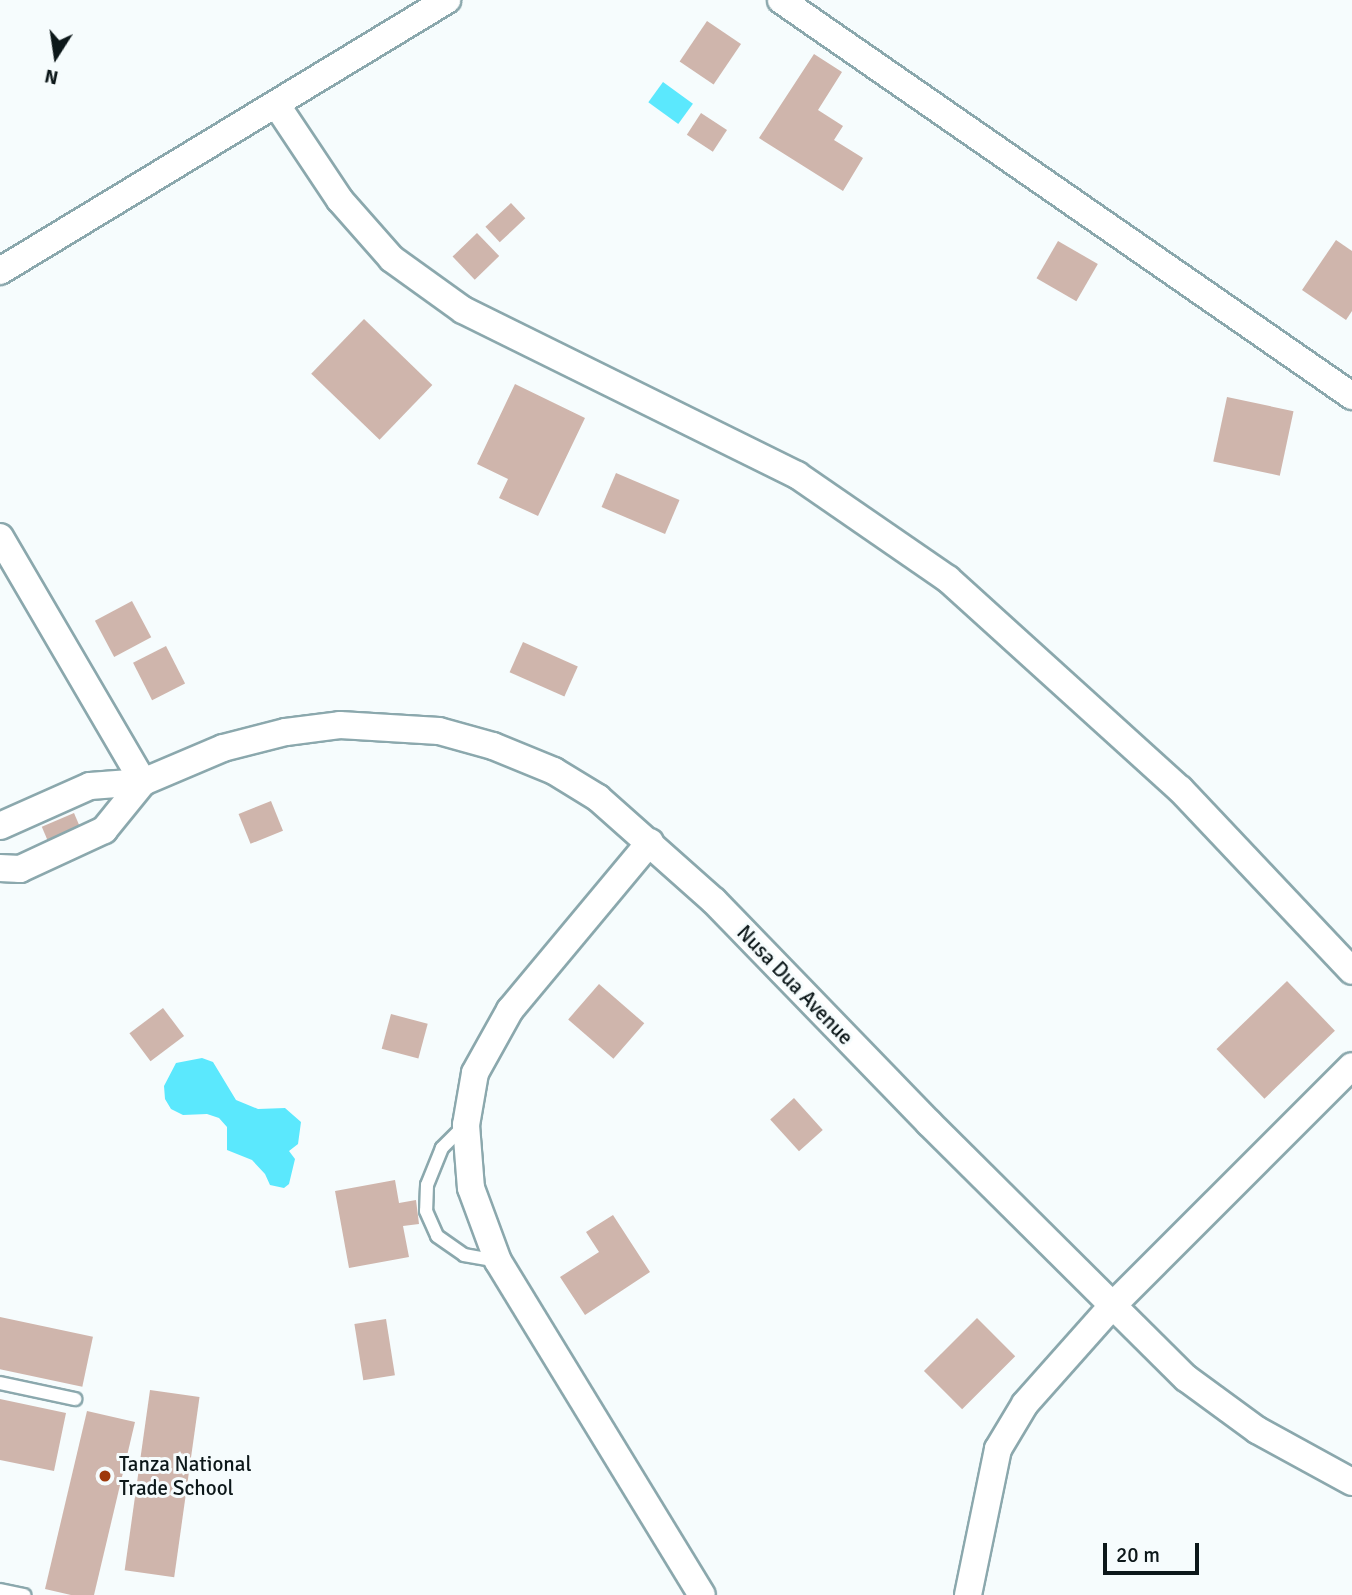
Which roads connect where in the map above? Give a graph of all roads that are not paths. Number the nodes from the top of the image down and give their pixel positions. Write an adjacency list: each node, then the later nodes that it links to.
1 (447, 0): 3 (street)
2 (781, 0): 5 (street)
3 (276, 104): 4 (street); 11 (street)
4 (0, 271)
5 (1352, 396)
6 (0, 537): 7 (street)
7 (142, 782): 8 (street, Nusa Dua Avenue); 9 (street, Nusa Dua Avenue); 10 (street, Nusa Dua Avenue)
8 (0, 826)
9 (650, 842): 13 (street); 15 (street, Nusa Dua Avenue)
10 (0, 868)
11 (1352, 971)
12 (1352, 1066): 15 (street)
13 (466, 1125): 14 (street); 14 (lane)
14 (498, 1262): 21 (street)
15 (1112, 1306): 18 (street, Nusa Dua Avenue); 22 (street)
16 (0, 1383): 17 (lane)
17 (75, 1399)
18 (1352, 1482)
19 (0, 1590): 20 (lane)
20 (24, 1595)
21 (702, 1595)
22 (968, 1595)

